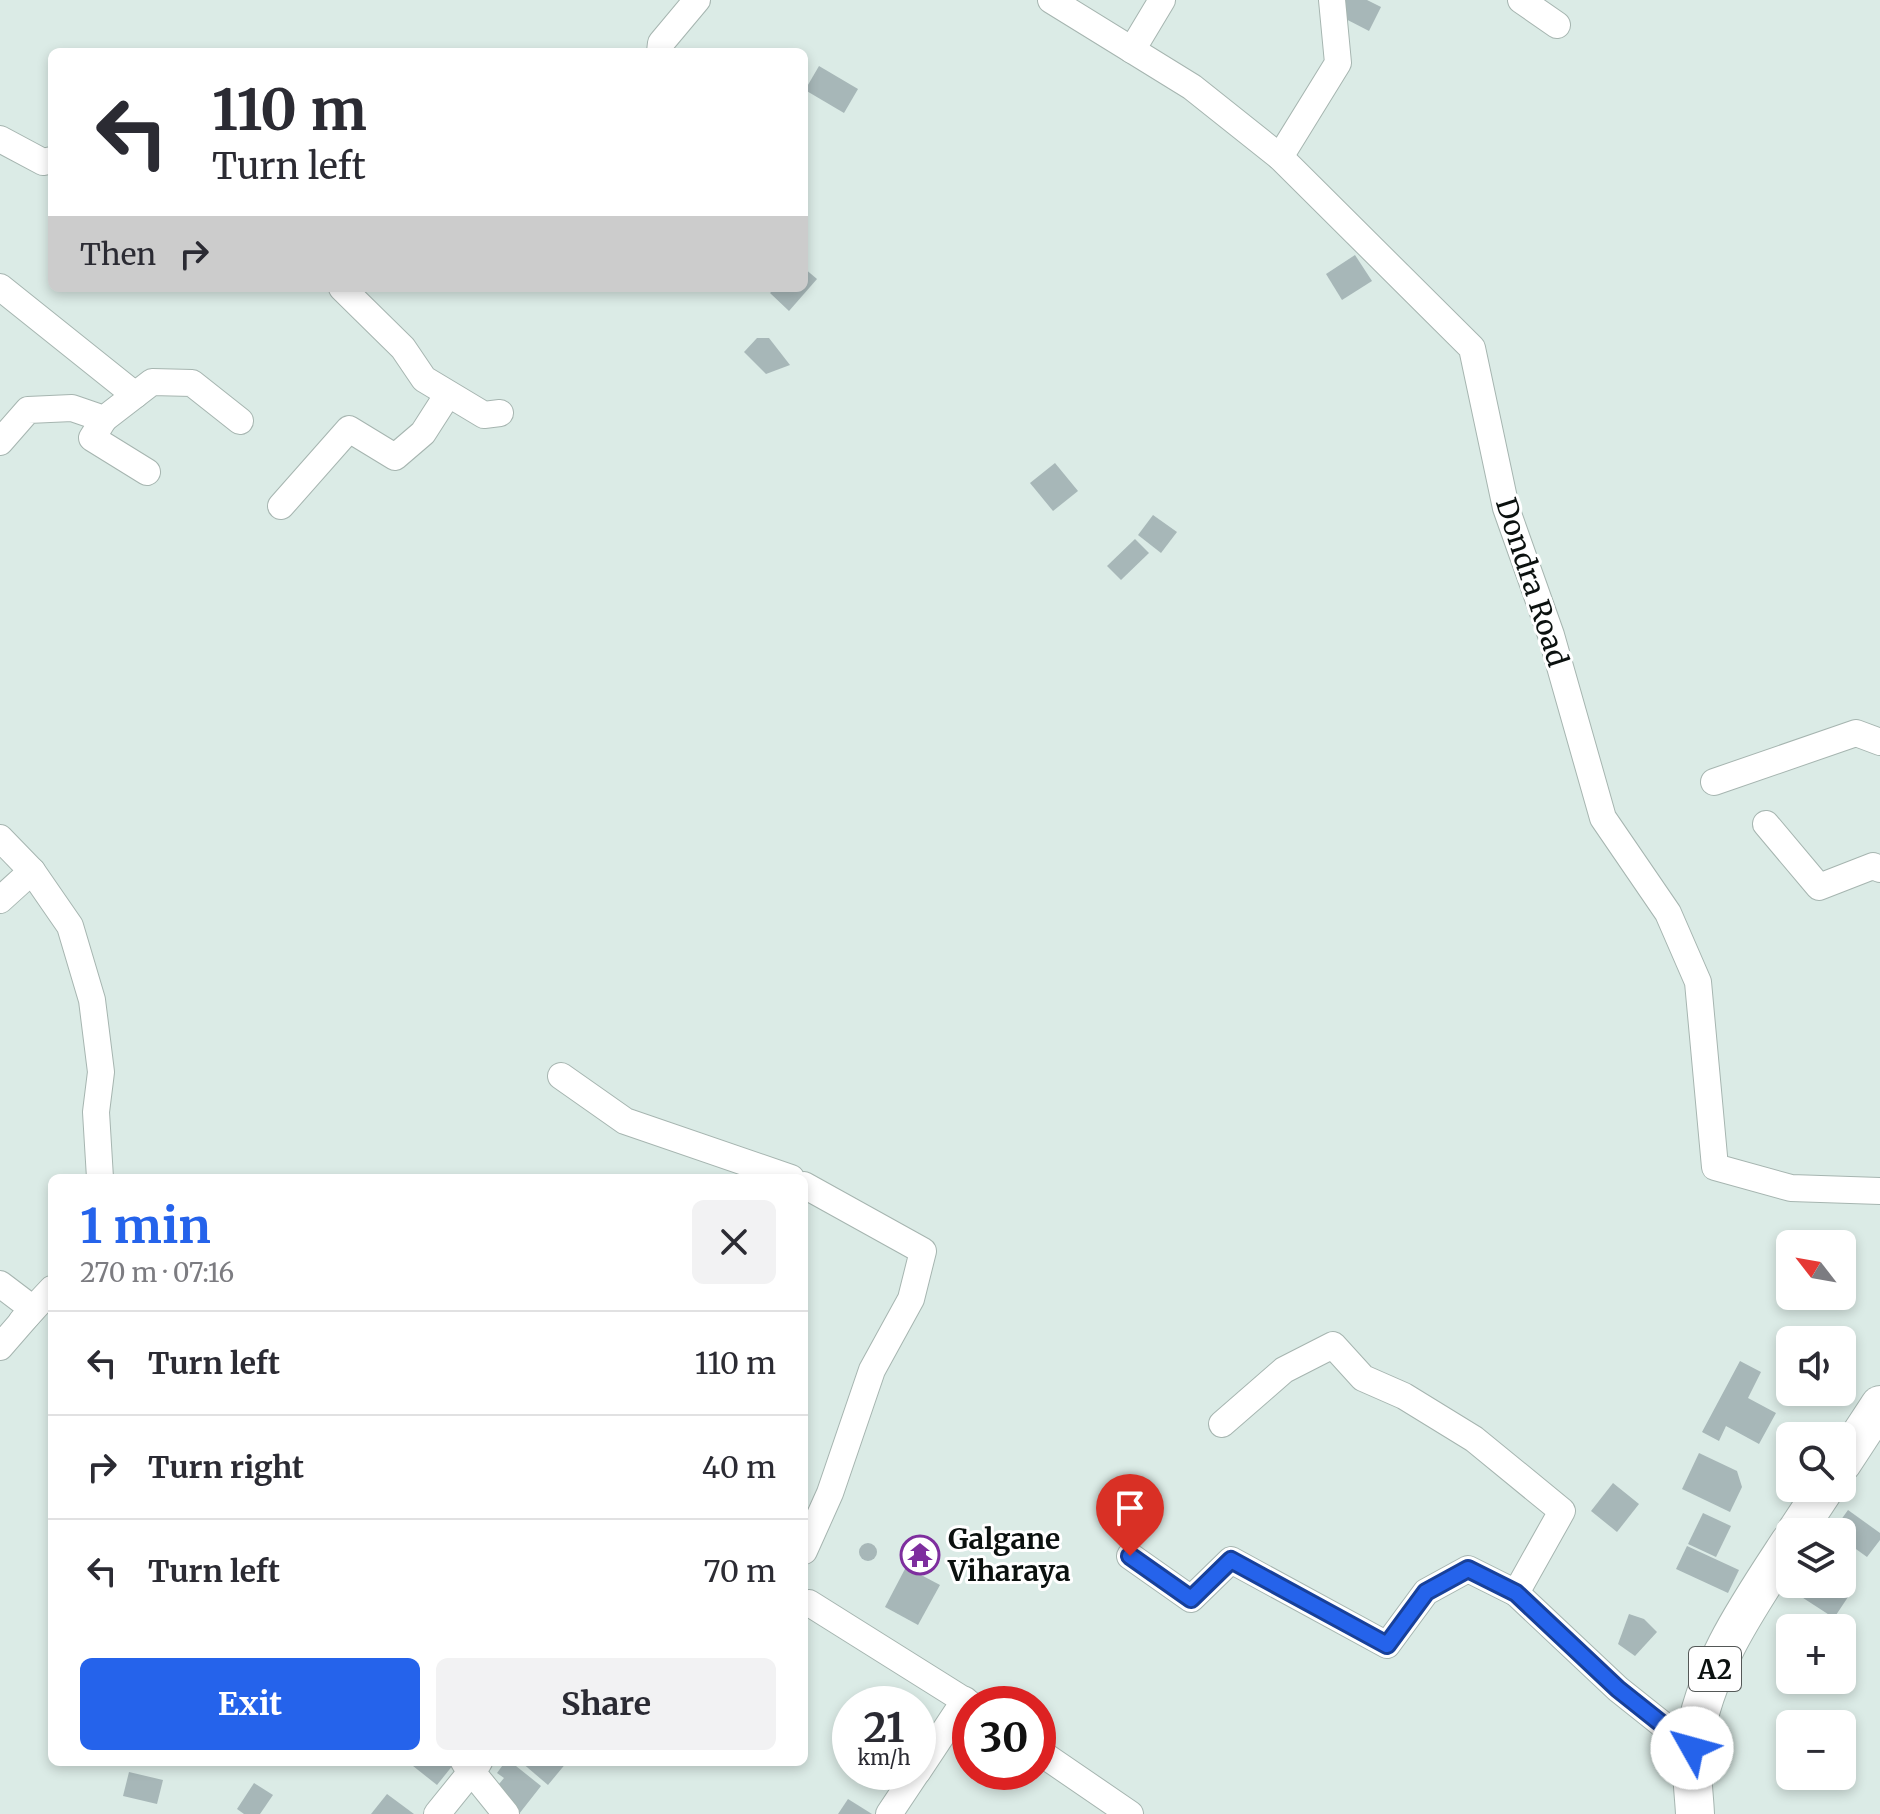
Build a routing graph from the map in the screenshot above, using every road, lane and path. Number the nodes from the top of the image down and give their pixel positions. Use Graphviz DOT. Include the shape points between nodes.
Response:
graph roads {
  1 [pos="697,0"];
  2 [pos="1051,0"];
  3 [pos="1162,0"];
  4 [pos="1332,0"];
  5 [pos="1521,0"];
  6 [pos="1557,25"];
  7 [pos="660,48"];
  8 [pos="1132,50"];
  9 [pos="0,139"];
  10 [pos="1280,157"];
  11 [pos="48,161"];
  12 [pos="0,287"];
  13 [pos="346,292"];
  14 [pos="448,394"];
  15 [pos="135,395"];
  16 [pos="500,413"];
  17 [pos="104,419"];
  18 [pos="240,421"];
  19 [pos="0,442"];
  20 [pos="147,472"];
  21 [pos="281,506"];
  22 [pos="1880,742"];
  23 [pos="1714,782"];
  24 [pos="1766,824"];
  25 [pos="0,838"];
  26 [pos="1880,869"];
  27 [pos="32,871"];
  28 [pos="0,900"];
  29 [pos="561,1076"];
  30 [pos="100,1174"];
  31 [pos="779,1174"];
  32 [pos="808,1187"];
  33 [pos="1880,1191"];
  34 [pos="0,1284"];
  35 [pos="48,1293"];
  36 [pos="33,1309"];
  37 [pos="0,1345"];
  38 [pos="1880,1405"];
  39 [pos="1222,1424"];
  40 [pos="1856,1442"];
  41 [pos="808,1542"];
  42 [pos="1130,1556"];
  43 [pos="1776,1563"];
  44 [pos="1516,1593"];
  45 [pos="808,1603"];
  46 [pos="952,1692"];
  47 [pos="952,1724"];
  48 [pos="936,1746"];
  49 [pos="1692,1748"];
  50 [pos="1056,1763"];
  51 [pos="471,1766"];
  52 [pos="905,1790"];
  53 [pos="437,1814"];
  54 [pos="506,1814"];
  55 [pos="889,1814"];
  56 [pos="1130,1814"];
  57 [pos="1695,1814"];
  1 -- 7 [label="street"];
  2 -- 8 [label="street, Dondra Road"];
  3 -- 8 [label="street"];
  4 -- 10 [label="street" via="1338,63"];
  5 -- 6 [label="street"];
  8 -- 10 [label="street, Dondra Road" via="1192,87"];
  9 -- 11 [label="street"];
  10 -- 33 [label="street, Dondra Road" via="1472,348 1506,508 1551,635 1603,818 1668,913 1698,982 1715,1167 1791,1188"];
  12 -- 15 [label="street"];
  13 -- 14 [label="street" via="403,348 424,379"];
  14 -- 16 [label="street" via="484,415"];
  14 -- 21 [label="street" via="423,433 395,457 349,429"];
  15 -- 17 [label="street"];
  15 -- 18 [label="street" via="152,382 192,383"];
  17 -- 19 [label="street" via="72,408 28,410"];
  17 -- 20 [label="street" via="92,438"];
  22 -- 23 [label="street" via="1856,733"];
  24 -- 26 [label="street" via="1819,887 1873,866"];
  25 -- 27 [label="street"];
  27 -- 28 [label="street"];
  27 -- 30 [label="street" via="70,926 92,1000 101,1072 96,1112"];
  29 -- 31 [label="street" via="625,1121"];
  32 -- 41 [label="street" via="923,1251 911,1299 872,1370"];
  34 -- 36 [label="street"];
  35 -- 36 [label="street"];
  36 -- 37 [label="street"];
  38 -- 40 [label="highway"];
  39 -- 44 [label="street" via="1284,1370 1333,1345 1363,1378 1474,1439 1562,1511"];
  42 -- 44 [label="street" via="1191,1599 1231,1560 1387,1645 1426,1592 1468,1569"];
  43 -- 49 [label="highway, A2" via="1733,1629 1708,1686"];
  44 -- 49 [label="street" via="1618,1689"];
  45 -- 46 [label="street"];
  47 -- 48 [label="street"];
  49 -- 57 [label="highway, A2"];
  50 -- 56 [label="street"];
  51 -- 53 [label="street"];
  51 -- 54 [label="street"];
  52 -- 55 [label="street"];
}
